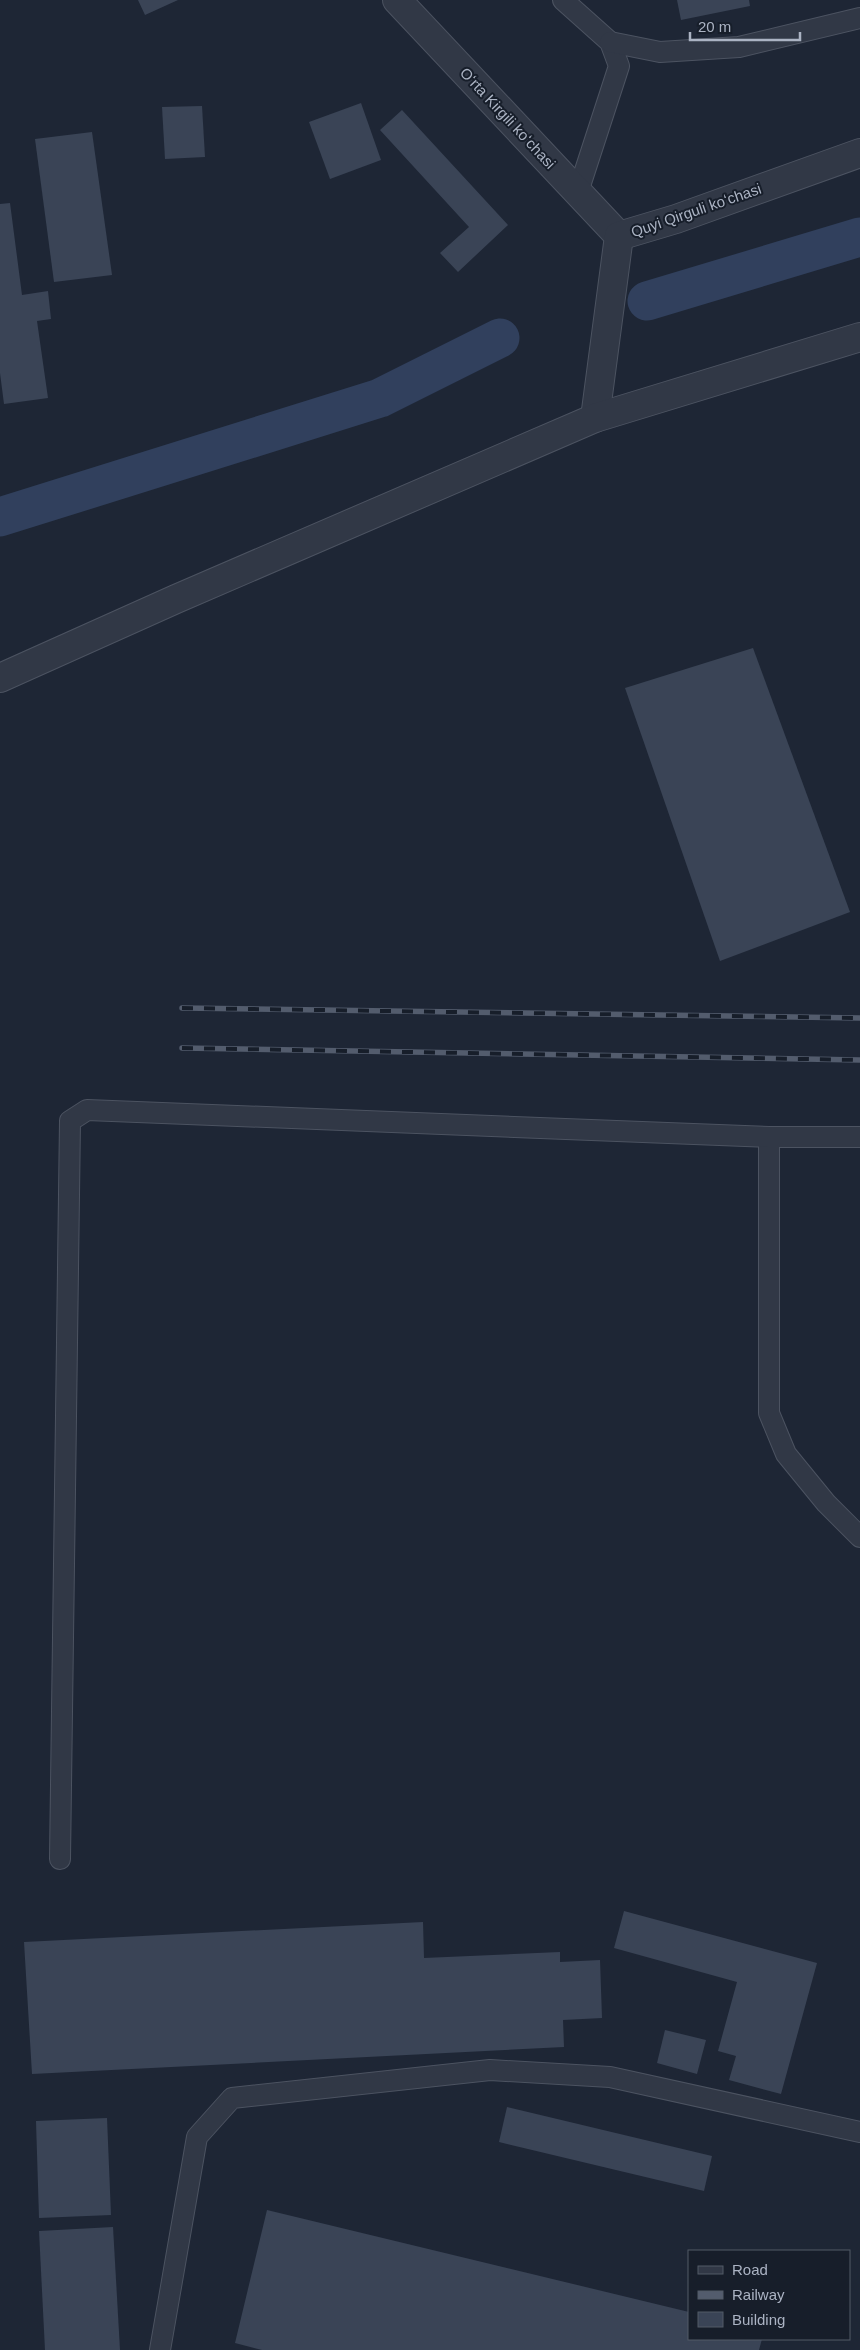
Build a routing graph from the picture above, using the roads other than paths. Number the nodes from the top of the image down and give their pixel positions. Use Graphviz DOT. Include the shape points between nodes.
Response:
graph roads {
  1 [pos="397,0"];
  2 [pos="563,0"];
  3 [pos="860,18"];
  4 [pos="610,42"];
  5 [pos="860,152"];
  6 [pos="578,192"];
  7 [pos="619,236"];
  8 [pos="860,337"];
  9 [pos="595,418"];
  10 [pos="0,678"];
  11 [pos="769,1137"];
  12 [pos="860,1137"];
  13 [pos="860,1537"];
  14 [pos="60,1859"];
  15 [pos="860,2132"];
  16 [pos="160,2350"];
  1 -- 6 [label="street, Oʻrta Kirgili koʻchasi"];
  2 -- 4 [label="lane"];
  3 -- 4 [label="lane" via="739,47 660,52"];
  4 -- 6 [label="lane" via="619,66"];
  5 -- 7 [label="street, Quyi Qirguli koʻchasi" via="676,219"];
  6 -- 7 [label="street, Oʻrta Kirgili koʻchasi"];
  7 -- 9 [label="street, Quyi Qirguli koʻchasi"];
  8 -- 9 [label="street"];
  9 -- 10 [label="street"];
  11 -- 12 [label="lane"];
  11 -- 13 [label="lane" via="769,1413 786,1454 826,1503"];
  11 -- 14 [label="lane" via="87,1110 70,1121"];
  15 -- 16 [label="lane" via="610,2077 490,2070 232,2098 196,2137"];
}
